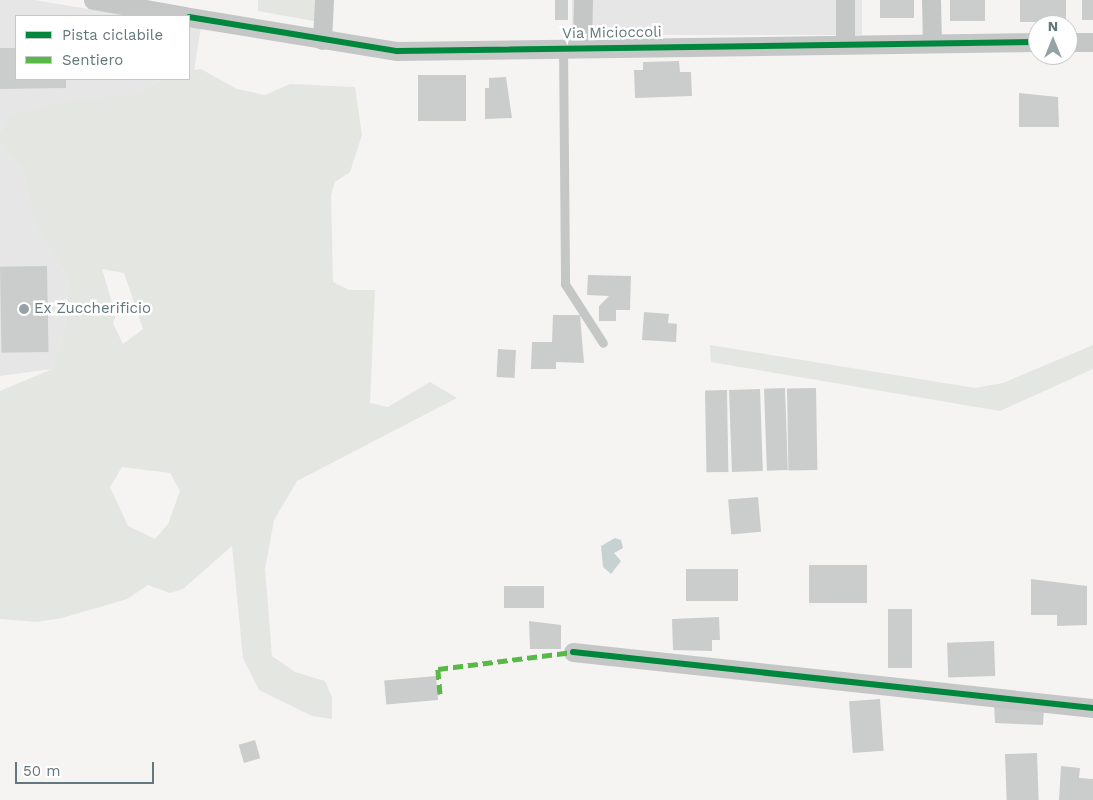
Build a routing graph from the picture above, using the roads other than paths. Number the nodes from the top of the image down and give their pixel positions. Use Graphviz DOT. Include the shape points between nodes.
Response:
graph roads {
  1 [pos="93,0"];
  2 [pos="324,0"];
  3 [pos="583,0"];
  4 [pos="845,0"];
  5 [pos="931,0"];
  6 [pos="181,15"];
  7 [pos="190,17"];
  8 [pos="322,40"];
  9 [pos="1028,42"];
  10 [pos="1078,42"];
  11 [pos="1093,42"];
  12 [pos="932,43"];
  13 [pos="845,44"];
  14 [pos="563,46"];
  15 [pos="582,46"];
  16 [pos="603,343"];
  17 [pos="573,652"];
  18 [pos="1093,708"];
  1 -- 6 [label="street, Via Micioccoli"];
  2 -- 8 [label="street"];
  3 -- 15 [label="street"];
  4 -- 13 [label="street"];
  5 -- 12 [label="street"];
  7 -- 8 [label="street, Via Micioccoli"];
  8 -- 14 [label="street, Via Micioccoli" via="397,51"];
  9 -- 12 [label="street, Via Micioccoli"];
  10 -- 11 [label="street"];
  12 -- 13 [label="street, Via Micioccoli"];
  13 -- 15 [label="street, Via Micioccoli"];
  14 -- 15 [label="street, Via Micioccoli"];
  14 -- 16 [label="lane" via="565,284"];
  17 -- 18 [label="street"];
}
